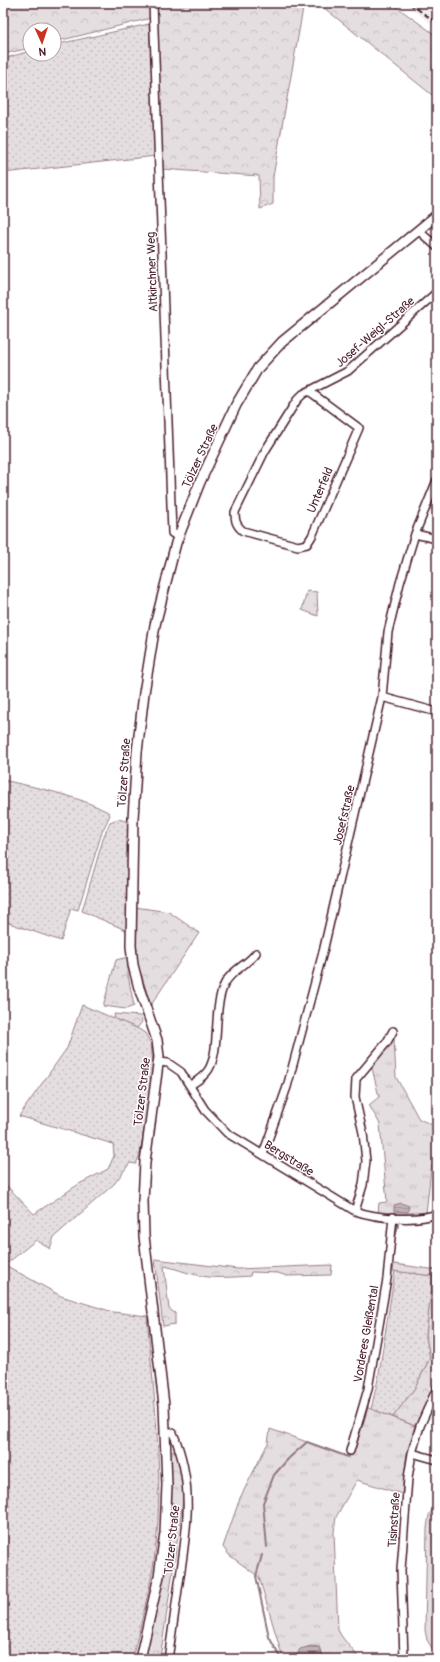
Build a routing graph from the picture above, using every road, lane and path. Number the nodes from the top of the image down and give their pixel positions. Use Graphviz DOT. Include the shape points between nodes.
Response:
graph roads {
  1 [pos="153,3"];
  2 [pos="437,216"];
  3 [pos="419,231"];
  4 [pos="437,247"];
  5 [pos="437,292"];
  6 [pos="309,391"];
  7 [pos="437,480"];
  8 [pos="235,520"];
  9 [pos="415,534"];
  10 [pos="178,537"];
  11 [pos="437,539"];
  12 [pos="382,697"];
  13 [pos="437,712"];
  14 [pos="256,953"];
  15 [pos="393,1030"];
  16 [pos="159,1062"];
  17 [pos="191,1085"];
  18 [pos="263,1154"];
  19 [pos="355,1210"];
  20 [pos="437,1214"];
  21 [pos="393,1217"];
  22 [pos="437,1388"];
  23 [pos="165,1431"];
  24 [pos="350,1451"];
  25 [pos="412,1453"];
  26 [pos="437,1460"];
  27 [pos="140,1659"];
  28 [pos="168,1659"];
  29 [pos="404,1659"];
  1 -- 10 [label="street, Altkirchner Weg" via="172,533"];
  2 -- 3 [label="main road, Tölzer Straße"];
  3 -- 4 [label="street"];
  3 -- 10 [label="main road, Tölzer Straße" via="282,342 258,368 236,405"];
  5 -- 6 [label="street, Josef-Weigl-Straße" via="348,371"];
  6 -- 8 [label="street, Josef-Weigl-Straße" via="297,400 265,451 235,512"];
  6 -- 8 [label="street, Unterfeld" via="360,428 312,536 303,546 286,544 243,531"];
  7 -- 9 [label="street, Josefstraße"];
  9 -- 11 [label="street"];
  9 -- 12 [label="street, Josefstraße" via="388,632"];
  10 -- 16 [label="main road, Tölzer Straße" via="164,583 148,667 137,752 133,819 133,965 157,1040"];
  12 -- 13 [label="street"];
  12 -- 18 [label="street, Josefstraße" via="309,1008 287,1087"];
  14 -- 17 [label="street" via="251,960 231,974 225,983 219,999 213,1057 209,1068"];
  15 -- 19 [label="street" via="387,1042 356,1079 355,1097 366,1162 363,1185"];
  16 -- 17 [label="street, Bergstraße" via="175,1067"];
  16 -- 23 [label="main road, Tölzer Straße" via="142,1201"];
  17 -- 18 [label="street, Bergstraße" via="205,1110 227,1133"];
  18 -- 19 [label="street, Bergstraße"];
  19 -- 21 [label="street, Bergstraße" via="374,1216"];
  20 -- 21 [label="street, Bergstraße" via="424,1217"];
  21 -- 24 [label="street, Vorderes Gleißental" via="387,1279 368,1389"];
  22 -- 25 [label="street, Tisinstraße" via="420,1426"];
  23 -- 27 [label="main road, Tölzer Straße" via="167,1485 164,1533 155,1598"];
  23 -- 28 [label="street, Tölzer Straße" via="173,1433 178,1444 189,1510"];
  25 -- 26 [label="street"];
  25 -- 29 [label="street, Tisinstraße" via="401,1570"];
}
